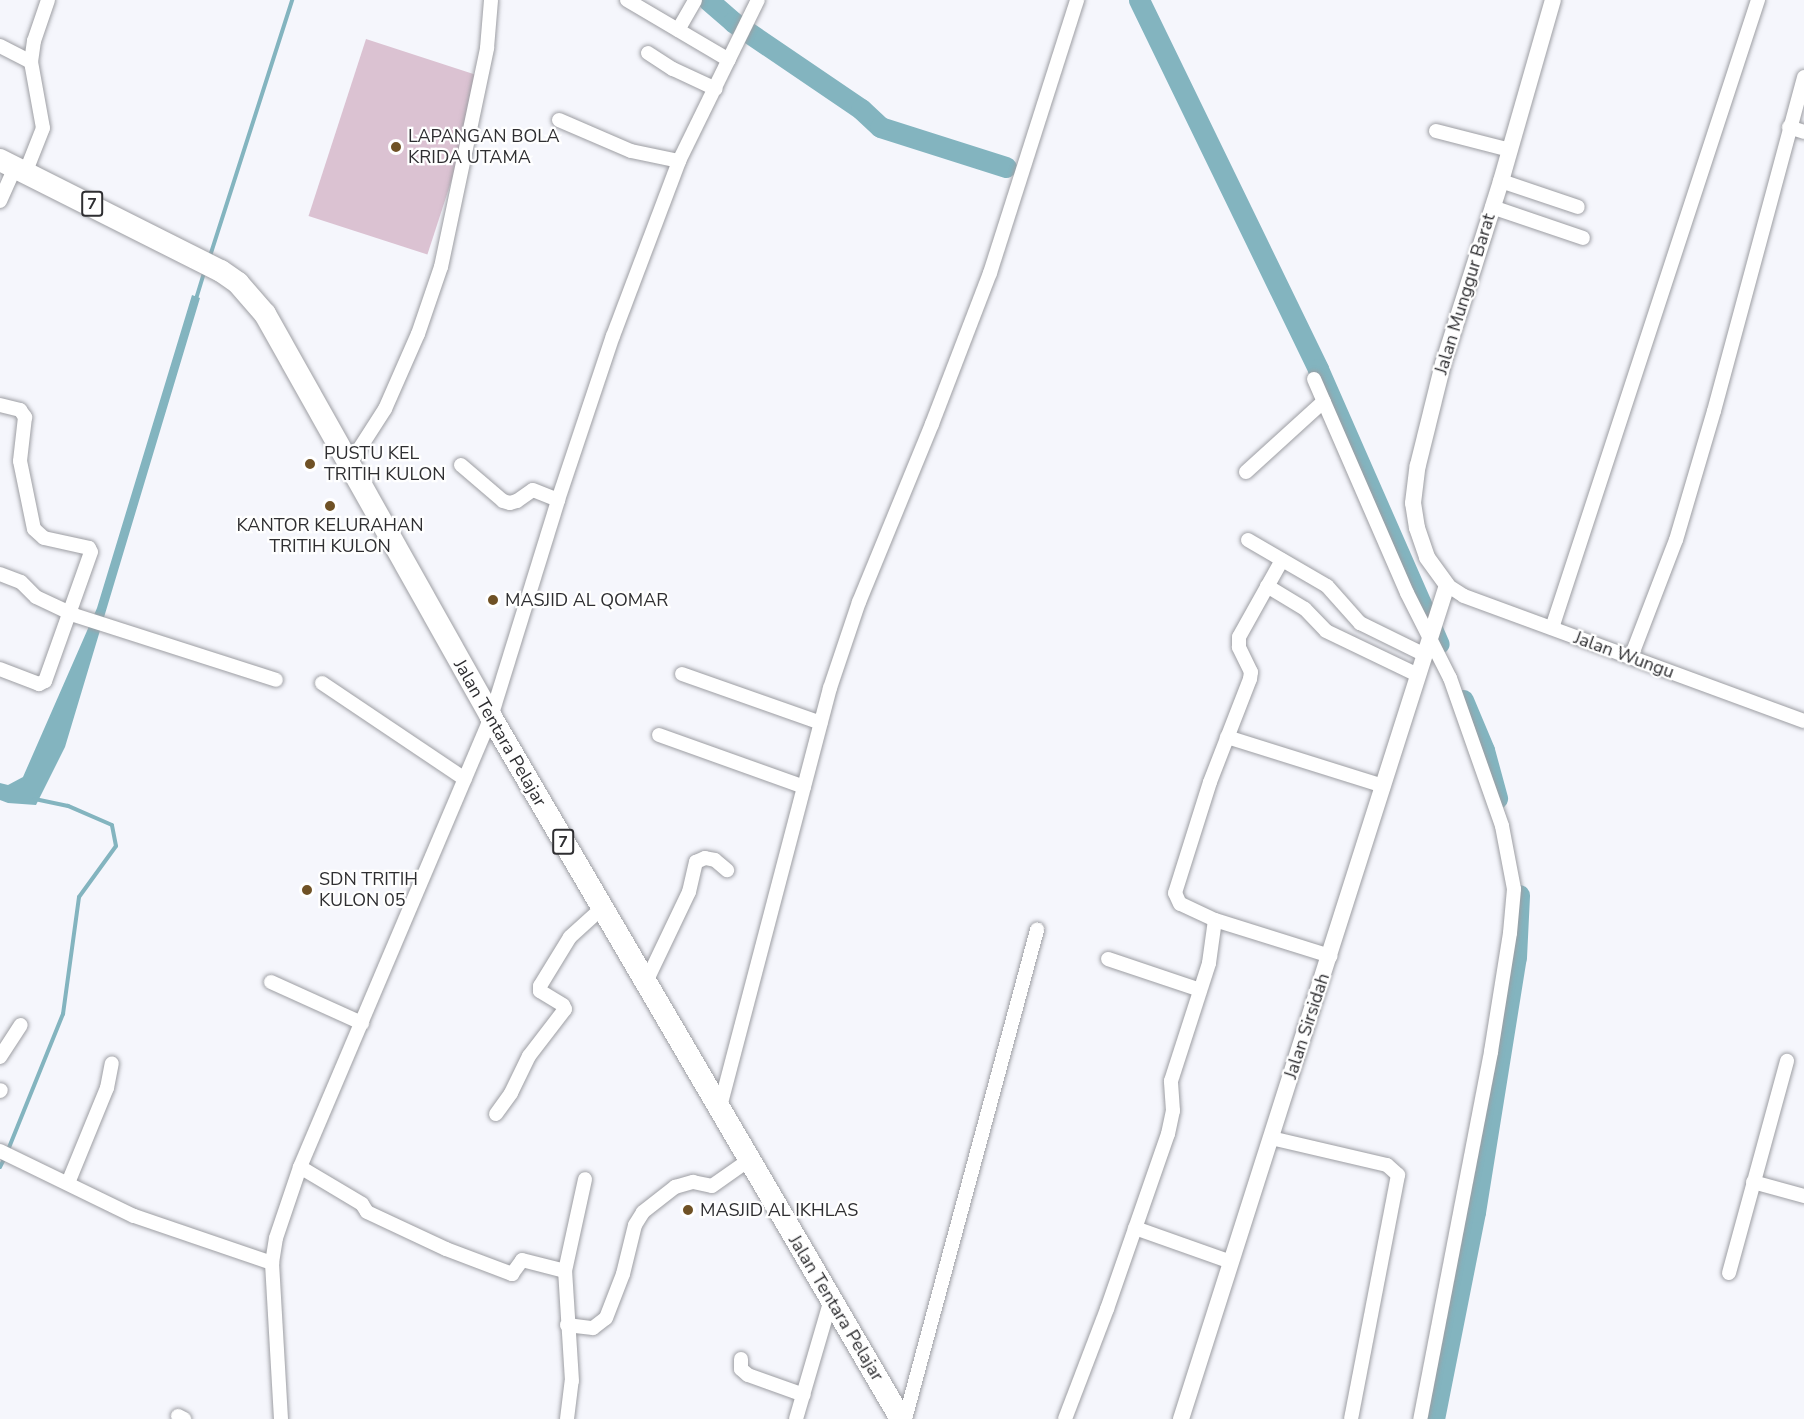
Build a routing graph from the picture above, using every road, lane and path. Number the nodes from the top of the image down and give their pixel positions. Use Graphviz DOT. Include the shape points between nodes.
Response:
graph roads {
  1 [pos="48,0"];
  2 [pos="491,0"];
  3 [pos="696,0"];
  4 [pos="758,0"];
  5 [pos="1077,0"];
  6 [pos="1554,0"];
  7 [pos="1758,0"];
  8 [pos="630,1"];
  9 [pos="678,30"];
  10 [pos="0,46"];
  11 [pos="648,53"];
  12 [pos="729,60"];
  13 [pos="31,62"];
  14 [pos="1804,77"];
  15 [pos="716,89"];
  16 [pos="559,120"];
  17 [pos="1789,127"];
  18 [pos="1436,131"];
  19 [pos="1804,132"];
  20 [pos="1510,150"];
  21 [pos="679,161"];
  22 [pos="13,166"];
  23 [pos="1502,181"];
  24 [pos="0,201"];
  25 [pos="1492,207"];
  26 [pos="1578,207"];
  27 [pos="1583,238"];
  28 [pos="1314,379"];
  29 [pos="1324,401"];
  30 [pos="0,405"];
  31 [pos="349,465"];
  32 [pos="461,465"];
  33 [pos="1246,472"];
  34 [pos="558,500"];
  35 [pos="1248,540"];
  36 [pos="1282,560"];
  37 [pos="0,574"];
  38 [pos="1447,585"];
  39 [pos="1267,586"];
  40 [pos="72,614"];
  41 [pos="1552,628"];
  42 [pos="1431,636"];
  43 [pos="1425,655"];
  44 [pos="1631,657"];
  45 [pos="0,669"];
  46 [pos="682,674"];
  47 [pos="1418,675"];
  48 [pos="276,680"];
  49 [pos="322,683"];
  50 [pos="491,717"];
  51 [pos="1804,721"];
  52 [pos="821,723"];
  53 [pos="659,735"];
  54 [pos="1227,737"];
  55 [pos="465,778"];
  56 [pos="1383,786"];
  57 [pos="804,787"];
  58 [pos="727,870"];
  59 [pos="602,908"];
  60 [pos="1215,920"];
  61 [pos="1037,930"];
  62 [pos="1330,956"];
  63 [pos="1108,960"];
  64 [pos="270,982"];
  65 [pos="646,982"];
  66 [pos="1200,990"];
  67 [pos="362,1023"];
  68 [pos="21,1025"];
  69 [pos="0,1057"];
  70 [pos="1786,1060"];
  71 [pos="112,1063"];
  72 [pos="720,1107"];
  73 [pos="496,1114"];
  74 [pos="1271,1138"];
  75 [pos="5,1153"];
  76 [pos="749,1160"];
  77 [pos="300,1167"];
  78 [pos="585,1179"];
  79 [pos="1753,1182"];
  80 [pos="68,1183"];
  81 [pos="1804,1196"];
  82 [pos="1136,1228"];
  83 [pos="1231,1262"];
  84 [pos="272,1263"];
  85 [pos="565,1271"];
  86 [pos="1729,1273"];
  87 [pos="831,1299"];
  88 [pos="567,1325"];
  89 [pos="741,1359"];
  90 [pos="804,1395"];
  91 [pos="280,1419"];
  92 [pos="567,1419"];
  93 [pos="796,1419"];
  94 [pos="903,1419"];
  95 [pos="1065,1419"];
  96 [pos="1181,1419"];
  97 [pos="1351,1419"];
  98 [pos="1420,1419"];
  1 -- 13 [label="street"];
  2 -- 31 [label="street" via="487,48 441,267 418,334 385,409"];
  3 -- 9 [label="street"];
  4 -- 12 [label="street"];
  5 -- 52 [label="street" via="990,273 859,602"];
  6 -- 20 [label="street, Jalan Munggur Barat"];
  7 -- 41 [label="street"];
  8 -- 9 [label="street"];
  9 -- 12 [label="street"];
  10 -- 13 [label="street"];
  11 -- 15 [label="street"];
  12 -- 15 [label="street"];
  13 -- 22 [label="street" via="43,128"];
  14 -- 17 [label="street"];
  15 -- 21 [label="street"];
  16 -- 21 [label="street" via="631,150"];
  17 -- 19 [label="street"];
  17 -- 44 [label="street" via="1676,540"];
  18 -- 20 [label="street"];
  20 -- 23 [label="street, Jalan Munggur Barat"];
  21 -- 34 [label="street" via="613,336"];
  22 -- 24 [label="street"];
  22 -- 31 [label="highway, Jalan Tentara Pelajar / 7" via="182,250 238,283 265,314"];
  23 -- 25 [label="street, Jalan Munggur Barat"];
  23 -- 26 [label="street"];
  25 -- 27 [label="street"];
  25 -- 38 [label="street, Jalan Munggur Barat" via="1443,364 1414,486 1417,528 1427,557"];
  28 -- 29 [label="street"];
  29 -- 33 [label="street"];
  29 -- 42 [label="street" via="1407,593"];
  30 -- 40 [label="street" via="20,410 25,417 20,461 34,529 44,538 89,548 91,552"];
  31 -- 50 [label="highway, Jalan Tentara Pelajar / 7"];
  32 -- 34 [label="street" via="503,501 517,501 533,490"];
  34 -- 50 [label="street"];
  35 -- 36 [label="street"];
  36 -- 39 [label="street"];
  36 -- 43 [label="street" via="1332,590 1354,620"];
  37 -- 40 [label="street" via="21,582 36,597"];
  38 -- 41 [label="street, Jalan Wungu" via="1464,596"];
  38 -- 42 [label="street, Jalan Sirsidah"];
  39 -- 47 [label="street" via="1305,609 1322,629"];
  39 -- 54 [label="street" via="1239,637 1239,647 1251,675"];
  40 -- 45 [label="street" via="45,681 39,684"];
  40 -- 48 [label="street"];
  41 -- 44 [label="street, Jalan Wungu"];
  42 -- 43 [label="street, Jalan Sirsidah"];
  42 -- 98 [label="street" via="1450,678 1498,816 1514,889 1491,1052"];
  43 -- 47 [label="street, Jalan Sirsidah"];
  44 -- 51 [label="street, Jalan Wungu"];
  46 -- 52 [label="street"];
  47 -- 56 [label="street, Jalan Sirsidah"];
  49 -- 55 [label="street"];
  50 -- 55 [label="street"];
  50 -- 59 [label="highway, Jalan Tentara Pelajar / 7"];
  52 -- 57 [label="street"];
  53 -- 57 [label="street"];
  54 -- 56 [label="street"];
  54 -- 60 [label="street" via="1175,893 1180,904"];
  55 -- 67 [label="street"];
  56 -- 62 [label="street, Jalan Sirsidah"];
  57 -- 72 [label="street"];
  58 -- 65 [label="street" via="705,858 696,862 688,892"];
  59 -- 65 [label="highway, Jalan Tentara Pelajar / 7"];
  59 -- 73 [label="street" via="570,937 540,986 540,991 565,1009 529,1056"];
  60 -- 62 [label="street"];
  60 -- 66 [label="street" via="1209,963"];
  61 -- 94 [label="street"];
  62 -- 74 [label="street, Jalan Sirsidah"];
  63 -- 66 [label="street"];
  64 -- 67 [label="street"];
  65 -- 72 [label="highway, Jalan Tentara Pelajar / 7"];
  66 -- 82 [label="street" via="1171,1081 1173,1111 1168,1134"];
  67 -- 77 [label="street"];
  68 -- 69 [label="street"];
  70 -- 79 [label="street"];
  71 -- 80 [label="street" via="107,1088"];
  72 -- 76 [label="highway, Jalan Tentara Pelajar / 7"];
  74 -- 83 [label="street, Jalan Sirsidah"];
  74 -- 97 [label="street" via="1387,1165 1398,1175"];
  75 -- 80 [label="street"];
  76 -- 87 [label="highway, Jalan Tentara Pelajar / 7"];
  76 -- 88 [label="street" via="712,1186 693,1182 675,1186 643,1212 606,1318 593,1328"];
  77 -- 84 [label="street" via="276,1238"];
  77 -- 85 [label="street" via="362,1204 367,1212 446,1249 512,1274 524,1260"];
  78 -- 85 [label="street"];
  79 -- 81 [label="street"];
  79 -- 86 [label="street"];
  80 -- 84 [label="street" via="134,1216"];
  82 -- 83 [label="street"];
  82 -- 95 [label="street"];
  83 -- 96 [label="street, Jalan Sirsidah"];
  84 -- 91 [label="street"];
  85 -- 88 [label="street"];
  87 -- 90 [label="street"];
  87 -- 94 [label="highway, Jalan Tentara Pelajar / 7"];
  88 -- 92 [label="street" via="572,1381"];
  89 -- 90 [label="street" via="741,1369 748,1375"];
  90 -- 93 [label="street"];
}
